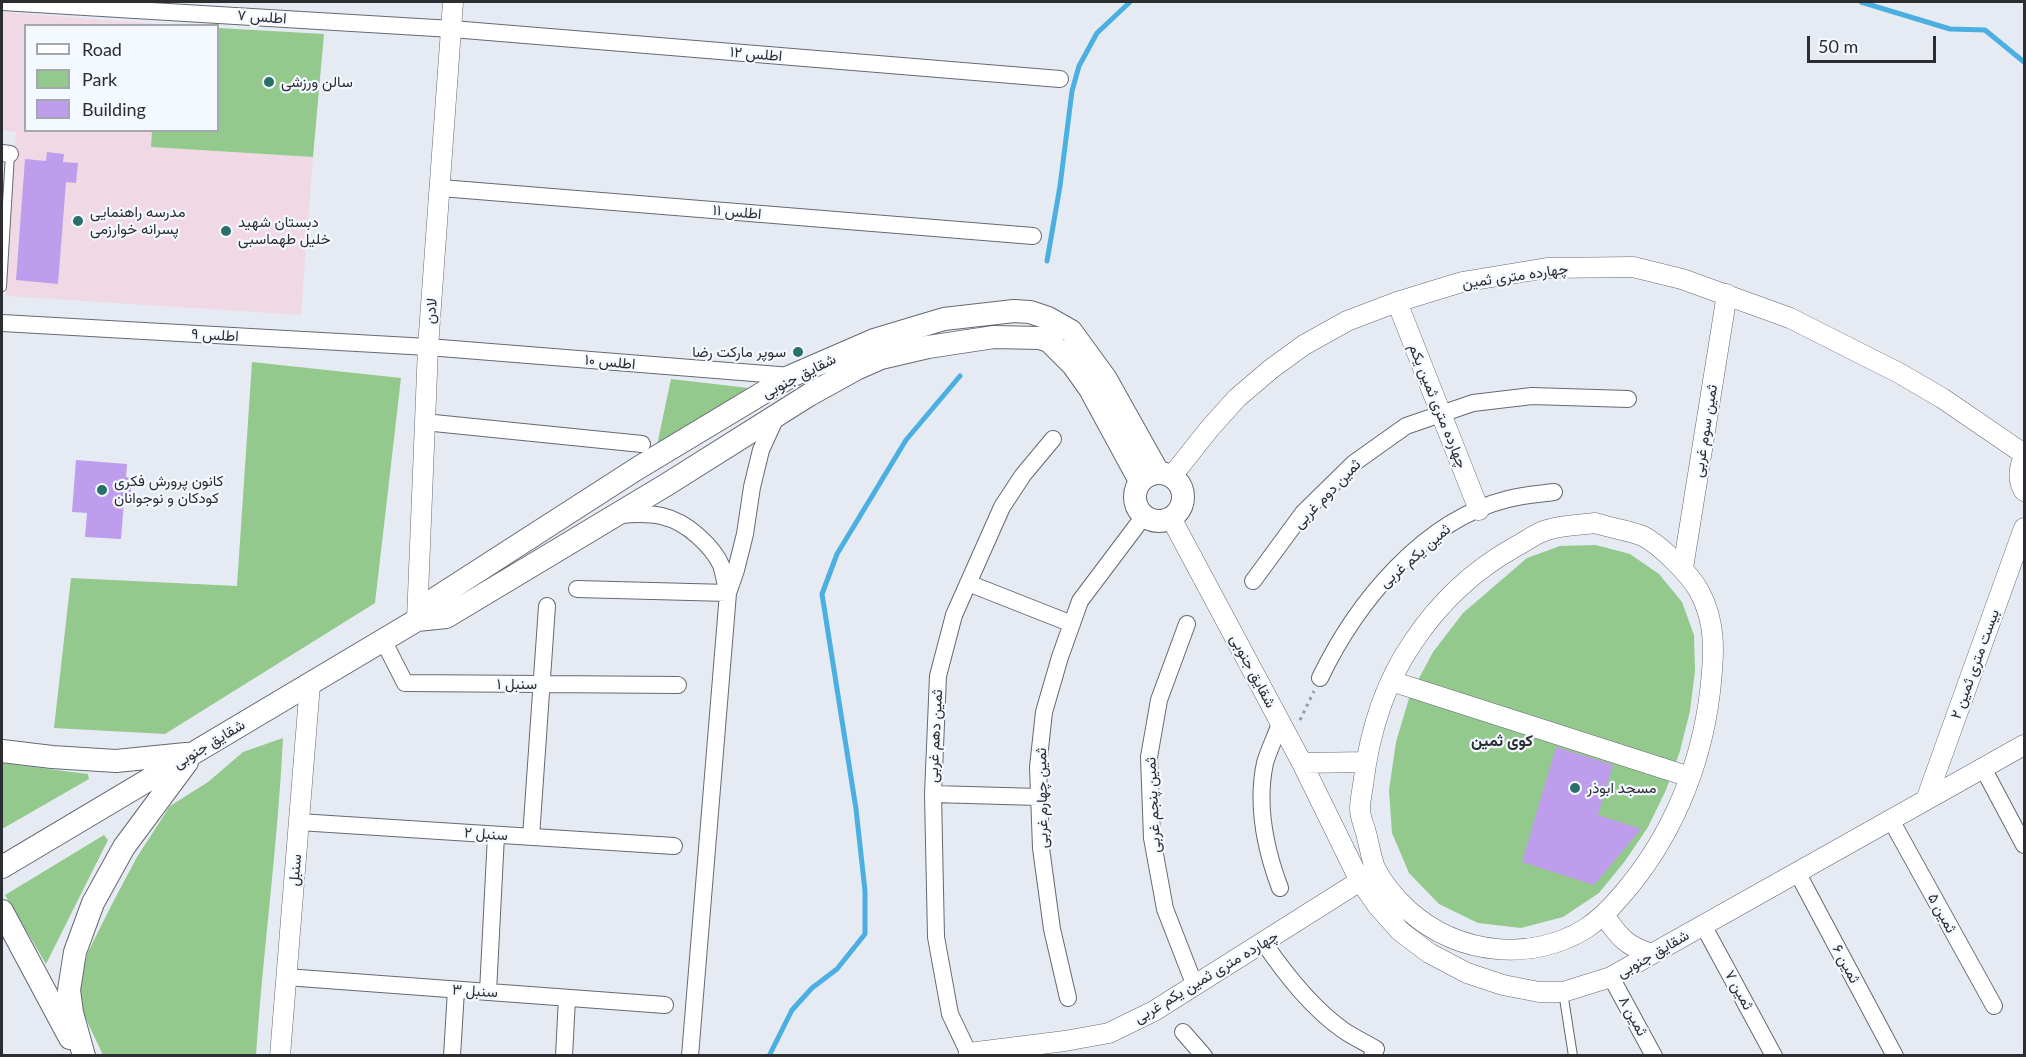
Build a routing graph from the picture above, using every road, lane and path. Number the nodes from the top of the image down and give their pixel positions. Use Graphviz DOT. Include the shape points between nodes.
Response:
graph roads {
  1 [pos="2,2"];
  2 [pos="453,2"];
  3 [pos="452,29"];
  4 [pos="1060,79"];
  5 [pos="6,154"];
  6 [pos="441,188"];
  7 [pos="1033,236"];
  8 [pos="2,286"];
  9 [pos="1727,294"];
  10 [pos="1397,302"];
  11 [pos="2,323"];
  12 [pos="428,347"];
  13 [pos="791,376"];
  14 [pos="1628,399"];
  15 [pos="1442,414"];
  16 [pos="777,415"];
  17 [pos="424,422"];
  18 [pos="1053,439"];
  19 [pos="642,444"];
  20 [pos="2025,455"];
  21 [pos="1156,476"];
  22 [pos="2025,491"];
  23 [pos="1554,492"];
  24 [pos="1479,510"];
  25 [pos="615,515"];
  26 [pos="1144,516"];
  27 [pos="1171,518"];
  28 [pos="2025,528"];
  29 [pos="1683,568"];
  30 [pos="1253,581"];
  31 [pos="968,583"];
  32 [pos="577,589"];
  33 [pos="728,592"];
  34 [pos="547,606"];
  35 [pos="417,620"];
  36 [pos="1072,624"];
  37 [pos="1187,624"];
  38 [pos="383,640"];
  39 [pos="1320,678"];
  40 [pos="1391,681"];
  41 [pos="310,684"];
  42 [pos="542,684"];
  43 [pos="678,685"];
  44 [pos="1280,723"];
  45 [pos="1291,742"];
  46 [pos="2025,745"];
  47 [pos="2,751"];
  48 [pos="193,753"];
  49 [pos="1366,762"];
  50 [pos="1302,763"];
  51 [pos="1983,768"];
  52 [pos="1690,777"];
  53 [pos="933,794"];
  54 [pos="1040,797"];
  55 [pos="1926,800"];
  56 [pos="1891,819"];
  57 [pos="299,822"];
  58 [pos="496,835"];
  59 [pos="531,837"];
  60 [pos="2025,845"];
  61 [pos="674,846"];
  62 [pos="2,867"];
  63 [pos="1797,872"];
  64 [pos="1360,881"];
  65 [pos="1280,888"];
  66 [pos="2,911"];
  67 [pos="1604,915"];
  68 [pos="1703,925"];
  69 [pos="1264,943"];
  70 [pos="1652,954"];
  71 [pos="286,977"];
  72 [pos="1611,977"];
  73 [pos="1195,986"];
  74 [pos="456,990"];
  75 [pos="488,992"];
  76 [pos="1563,992"];
  77 [pos="567,998"];
  78 [pos="1068,998"];
  79 [pos="665,1005"];
  80 [pos="1994,1006"];
  81 [pos="1183,1032"];
  82 [pos="1374,1052"];
  83 [pos="969,1054"];
  84 [pos="79,1056"];
  85 [pos="84,1056"];
  86 [pos="280,1056"];
  87 [pos="452,1056"];
  88 [pos="564,1056"];
  89 [pos="690,1056"];
  90 [pos="1204,1056"];
  91 [pos="1574,1056"];
  92 [pos="1654,1056"];
  93 [pos="1774,1056"];
  94 [pos="1895,1056"];
  1 -- 3 [label="street, اطلس ۷"];
  2 -- 3 [label="street, لادن"];
  3 -- 4 [label="street, اطلس ۱۲"];
  3 -- 6 [label="street, لادن"];
  5 -- 8 [label="lane"];
  6 -- 7 [label="street, اطلس ۱۱"];
  6 -- 12 [label="street, لادن"];
  9 -- 10 [label="street, چهارده متری ثمین" via="1633,267 1547,268 1462,282"];
  9 -- 20 [label="street, چهارده متری ثمین" via="1790,318 1899,373"];
  9 -- 29 [label="street, ثمین سوم غربی"];
  10 -- 15 [label="street, چهارده متری ثمین یکم"];
  10 -- 21 [label="street, چهارده متری ثمین" via="1347,321 1270,369"];
  11 -- 12 [label="street, اطلس ۹"];
  12 -- 13 [label="street, اطلس ۱۰"];
  12 -- 17 [label="street, لادن"];
  13 -- 21 [label="main road, شقایق جنوبی" via="874,340 944,319 1030,312 1071,331 1106,379"];
  13 -- 35 [label="main road, شقایق جنوبی" via="638,468 436,598"];
  14 -- 15 [label="street, ثمین دوم غربی" via="1532,396 1473,403"];
  15 -- 24 [label="street, چهارده متری ثمین یکم"];
  15 -- 30 [label="street, ثمین دوم غربی" via="1406,426 1354,463 1303,513"];
  16 -- 21 [label="main road, شقایق جنوبی" via="881,358 994,337 1040,338 1049,341 1073,365"];
  16 -- 25 [label="main road, شقایق جنوبی"];
  16 -- 33 [label="street" via="761,450 745,534"];
  17 -- 19 [label="street"];
  17 -- 35 [label="street, لادن"];
  18 -- 31 [label="street, ثمین دهم غربی" via="1002,507"];
  20 -- 22 [label="street" via="2019,476"];
  21 -- 26 [label="main road" via="1136,489 1134,499"];
  21 -- 27 [label="main road" via="1180,485 1181,507"];
  23 -- 24 [label="street, ثمین یکم غربی" via="1508,499"];
  24 -- 39 [label="street, ثمین یکم غربی" via="1446,526 1389,575 1335,647"];
  25 -- 33 [label="street" via="664,516 686,525 721,565"];
  25 -- 35 [label="main road, شقایق جنوبی" via="446,616"];
  26 -- 27 [label="main road" via="1157,521"];
  26 -- 36 [label="street, ثمین چهارم غربی" via="1080,601"];
  27 -- 44 [label="street, شقایق جنوبی"];
  28 -- 55 [label="street, بیست متری ثمین ۲"];
  29 -- 40 [label="street" via="1644,537 1605,526 1546,530 1502,554 1437,610"];
  29 -- 52 [label="street" via="1700,592 1710,619 1714,648 1707,715"];
  31 -- 36 [label="street"];
  31 -- 53 [label="street, ثمین دهم غربی" via="954,615 938,676"];
  32 -- 33 [label="street"];
  33 -- 89 [label="street"];
  34 -- 42 [label="street"];
  35 -- 38 [label="main road, شقایق جنوبی"];
  36 -- 54 [label="street, ثمین چهارم غربی" via="1044,712 1038,767"];
  37 -- 73 [label="street, ثمین پنجم غربی" via="1159,700 1149,757 1152,838 1165,909"];
  38 -- 41 [label="main road, شقایق جنوبی"];
  38 -- 42 [label="street, سنبل ۱" via="405,683"];
  39 -- 45 [label="path"];
  40 -- 49 [label="street" via="1375,721"];
  40 -- 52 [label="street"];
  41 -- 48 [label="main road, شقایق جنوبی"];
  41 -- 57 [label="street, سنبل"];
  42 -- 43 [label="street, سنبل ۱"];
  42 -- 59 [label="street"];
  44 -- 45 [label="street, شقایق جنوبی"];
  44 -- 65 [label="street" via="1266,762 1261,801 1265,836"];
  45 -- 50 [label="street, شقایق جنوبی"];
  46 -- 51 [label="street, شقایق جنوبی"];
  47 -- 48 [label="main road" via="116,761"];
  48 -- 62 [label="main road, شقایق جنوبی"];
  48 -- 85 [label="main road" via="124,847 89,913 75,952 69,990"];
  49 -- 50 [label="street"];
  49 -- 67 [label="street" via="1360,810 1375,868 1401,904 1427,925 1457,941 1515,951 1551,944 1584,930"];
  50 -- 64 [label="street, شقایق جنوبی"];
  51 -- 55 [label="street, شقایق جنوبی"];
  51 -- 60 [label="street"];
  52 -- 67 [label="street" via="1652,856"];
  53 -- 54 [label="street"];
  53 -- 83 [label="street, ثمین دهم غربی" via="936,937 950,1014"];
  54 -- 78 [label="street, ثمین چهارم غربی" via="1041,848 1052,929"];
  55 -- 56 [label="street, شقایق جنوبی"];
  56 -- 63 [label="street, شقایق جنوبی"];
  56 -- 80 [label="street, ثمین ۵"];
  57 -- 58 [label="street, سنبل ۲"];
  57 -- 71 [label="street, سنبل"];
  58 -- 59 [label="street, سنبل ۲"];
  58 -- 75 [label="street"];
  59 -- 61 [label="street, سنبل ۲"];
  63 -- 68 [label="street, شقایق جنوبی"];
  63 -- 94 [label="street, ثمین ۶"];
  64 -- 69 [label="street, چهارده متری ثمین یکم غربی"];
  64 -- 76 [label="street, شقایق جنوبی" via="1400,931 1429,953 1467,973 1503,985"];
  66 -- 84 [label="main road"];
  67 -- 70 [label="street" via="1634,948"];
  68 -- 70 [label="street, شقایق جنوبی"];
  68 -- 93 [label="street, ثمین ۷"];
  69 -- 73 [label="street, چهارده متری ثمین یکم غربی"];
  69 -- 82 [label="street" via="1313,1003"];
  70 -- 72 [label="street, شقایق جنوبی"];
  71 -- 74 [label="street, سنبل ۳"];
  71 -- 86 [label="street, سنبل"];
  72 -- 76 [label="street, شقایق جنوبی"];
  72 -- 92 [label="street, ثمین ۸"];
  73 -- 83 [label="street, چهارده متری ثمین یکم غربی" via="1109,1033"];
  74 -- 75 [label="street, سنبل ۳"];
  74 -- 87 [label="street"];
  75 -- 77 [label="street, سنبل ۳"];
  76 -- 91 [label="lane"];
  77 -- 79 [label="street, سنبل ۳"];
  77 -- 88 [label="street"];
  81 -- 90 [label="street"];
}
